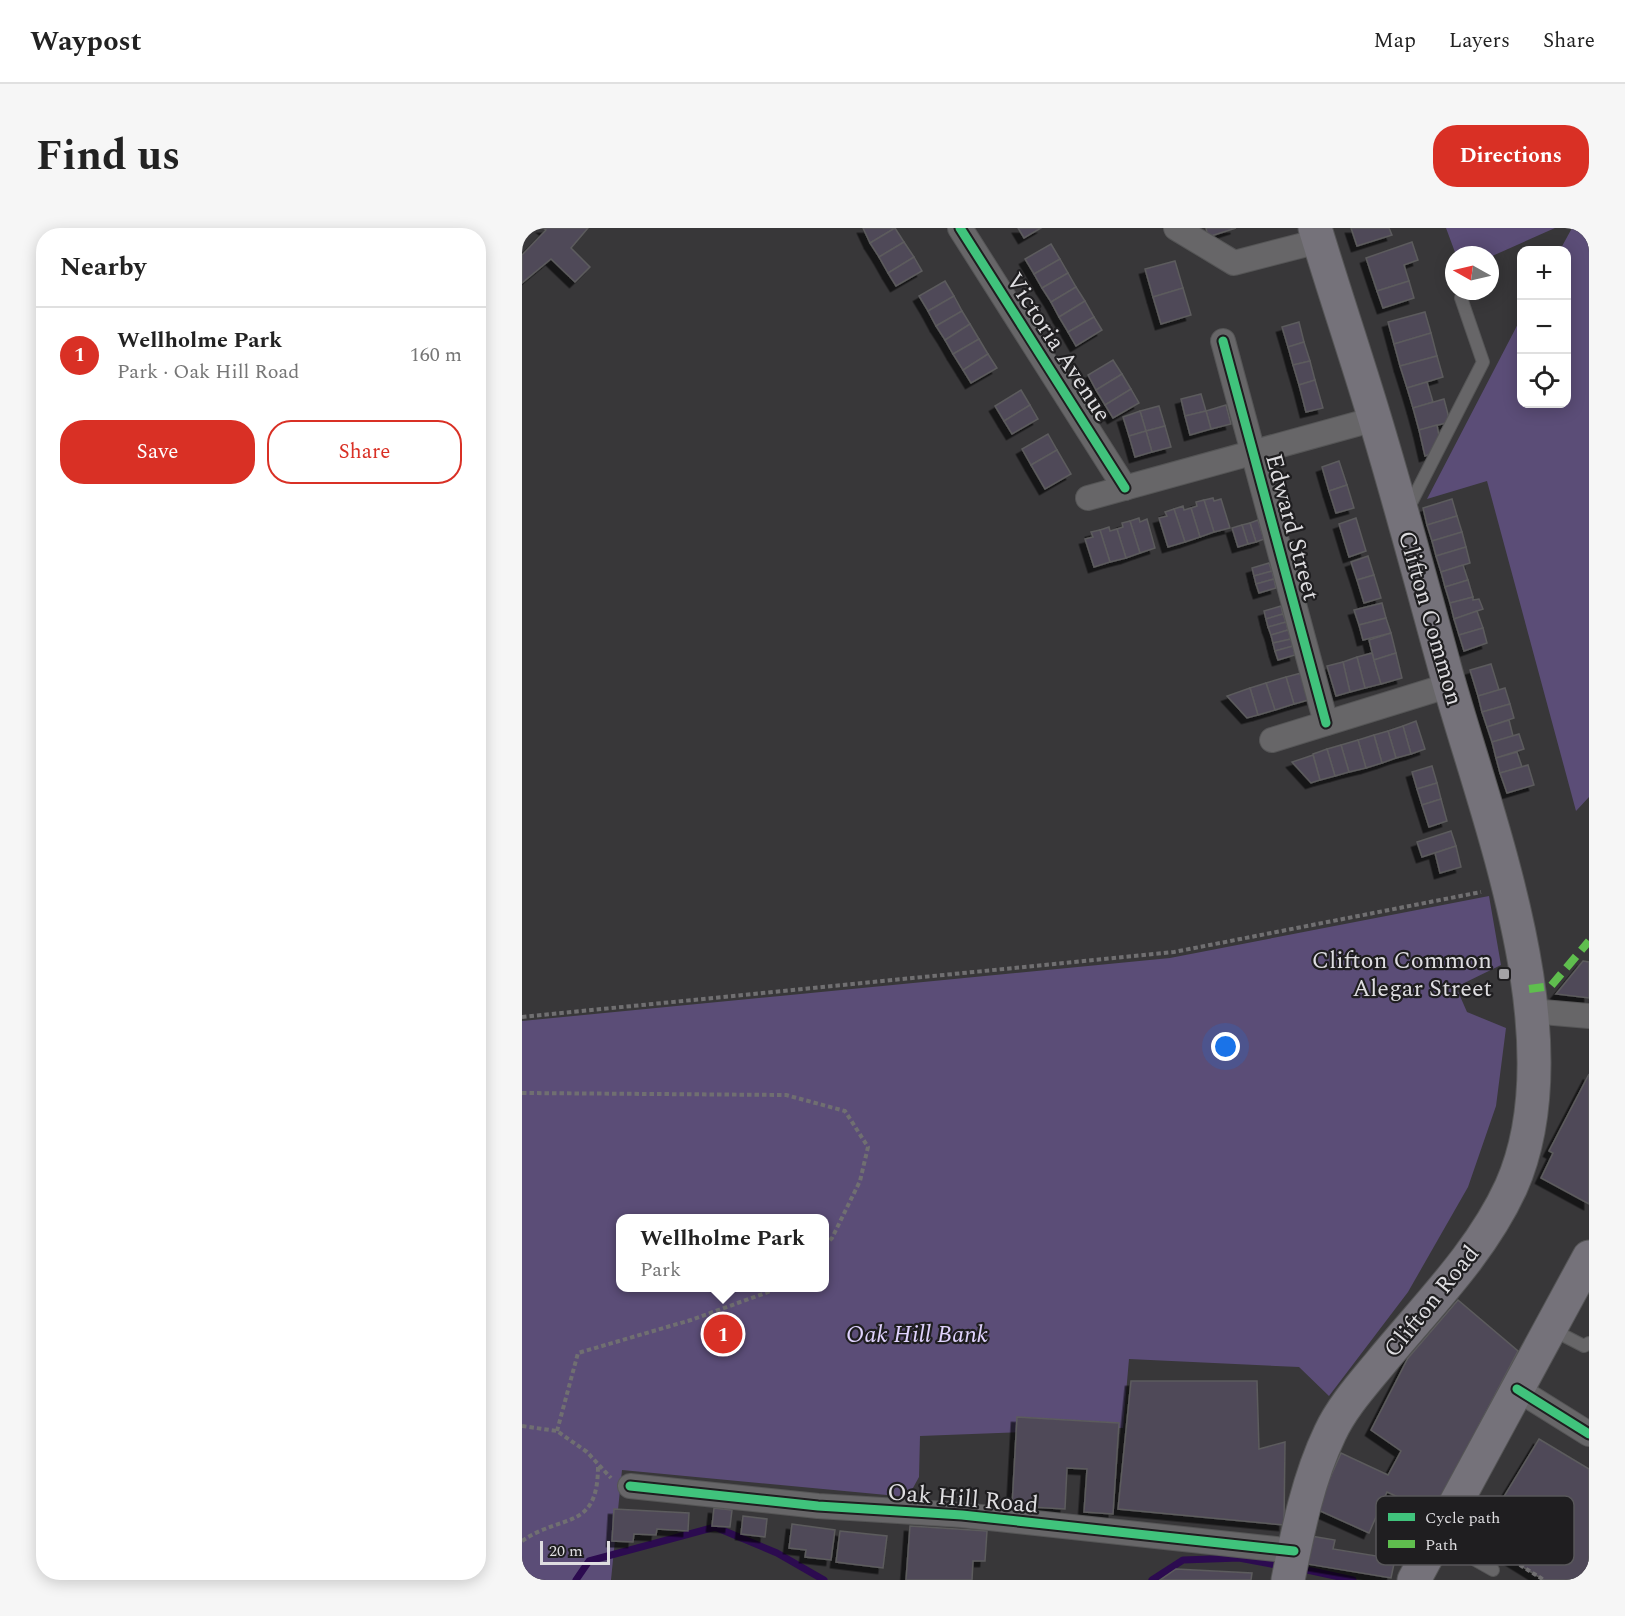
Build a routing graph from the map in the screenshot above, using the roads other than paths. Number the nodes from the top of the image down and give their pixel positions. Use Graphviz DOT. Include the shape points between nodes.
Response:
graph roads {
  1 [pos="960,228"];
  2 [pos="1176,228"];
  3 [pos="1317,234"];
  4 [pos="1462,300"];
  5 [pos="1223,341"];
  6 [pos="1375,419"];
  7 [pos="1253,452"];
  8 [pos="1125,488"];
  9 [pos="1088,498"];
  10 [pos="1401,510"];
  11 [pos="1450,685"];
  12 [pos="1326,723"];
  13 [pos="1272,740"];
  14 [pos="1532,1011"];
  15 [pos="1589,1016"];
  16 [pos="1589,1257"];
  17 [pos="1550,1329"];
  18 [pos="1589,1343"];
  19 [pos="1517,1389"];
  20 [pos="1589,1434"];
  21 [pos="630,1486"];
  22 [pos="1460,1496"];
  23 [pos="1291,1564"];
  24 [pos="1422,1565"];
  25 [pos="1484,1565"];
  26 [pos="1493,1570"];
  27 [pos="1414,1580"];
  1 -- 8 [label="street, Victoria Avenue"];
  2 -- 3 [label="street" via="1234,263"];
  3 -- 6 [label="main road, Clifton Common"];
  4 -- 10 [label="lane" via="1483,362 1412,501"];
  5 -- 7 [label="street, Edward Street"];
  6 -- 7 [label="street"];
  6 -- 10 [label="main road, Clifton Common"];
  7 -- 8 [label="street"];
  7 -- 12 [label="street, Edward Street"];
  8 -- 9 [label="street"];
  10 -- 11 [label="main road, Clifton Common"];
  11 -- 12 [label="street"];
  11 -- 14 [label="main road, Clifton Common" via="1507,887 1525,960"];
  12 -- 13 [label="street"];
  14 -- 15 [label="street"];
  14 -- 23 [label="main road, Clifton Road" via="1533,1104 1511,1186 1484,1236 1373,1371 1330,1432 1312,1478"];
  16 -- 17 [label="main road"];
  17 -- 18 [label="lane" via="1584,1346"];
  17 -- 19 [label="main road"];
  19 -- 20 [label="street"];
  19 -- 22 [label="main road"];
  21 -- 23 [label="street, Oak Hill Road" via="818,1506 962,1515"];
  24 -- 27 [label="main road"];
  25 -- 26 [label="lane"];
}
